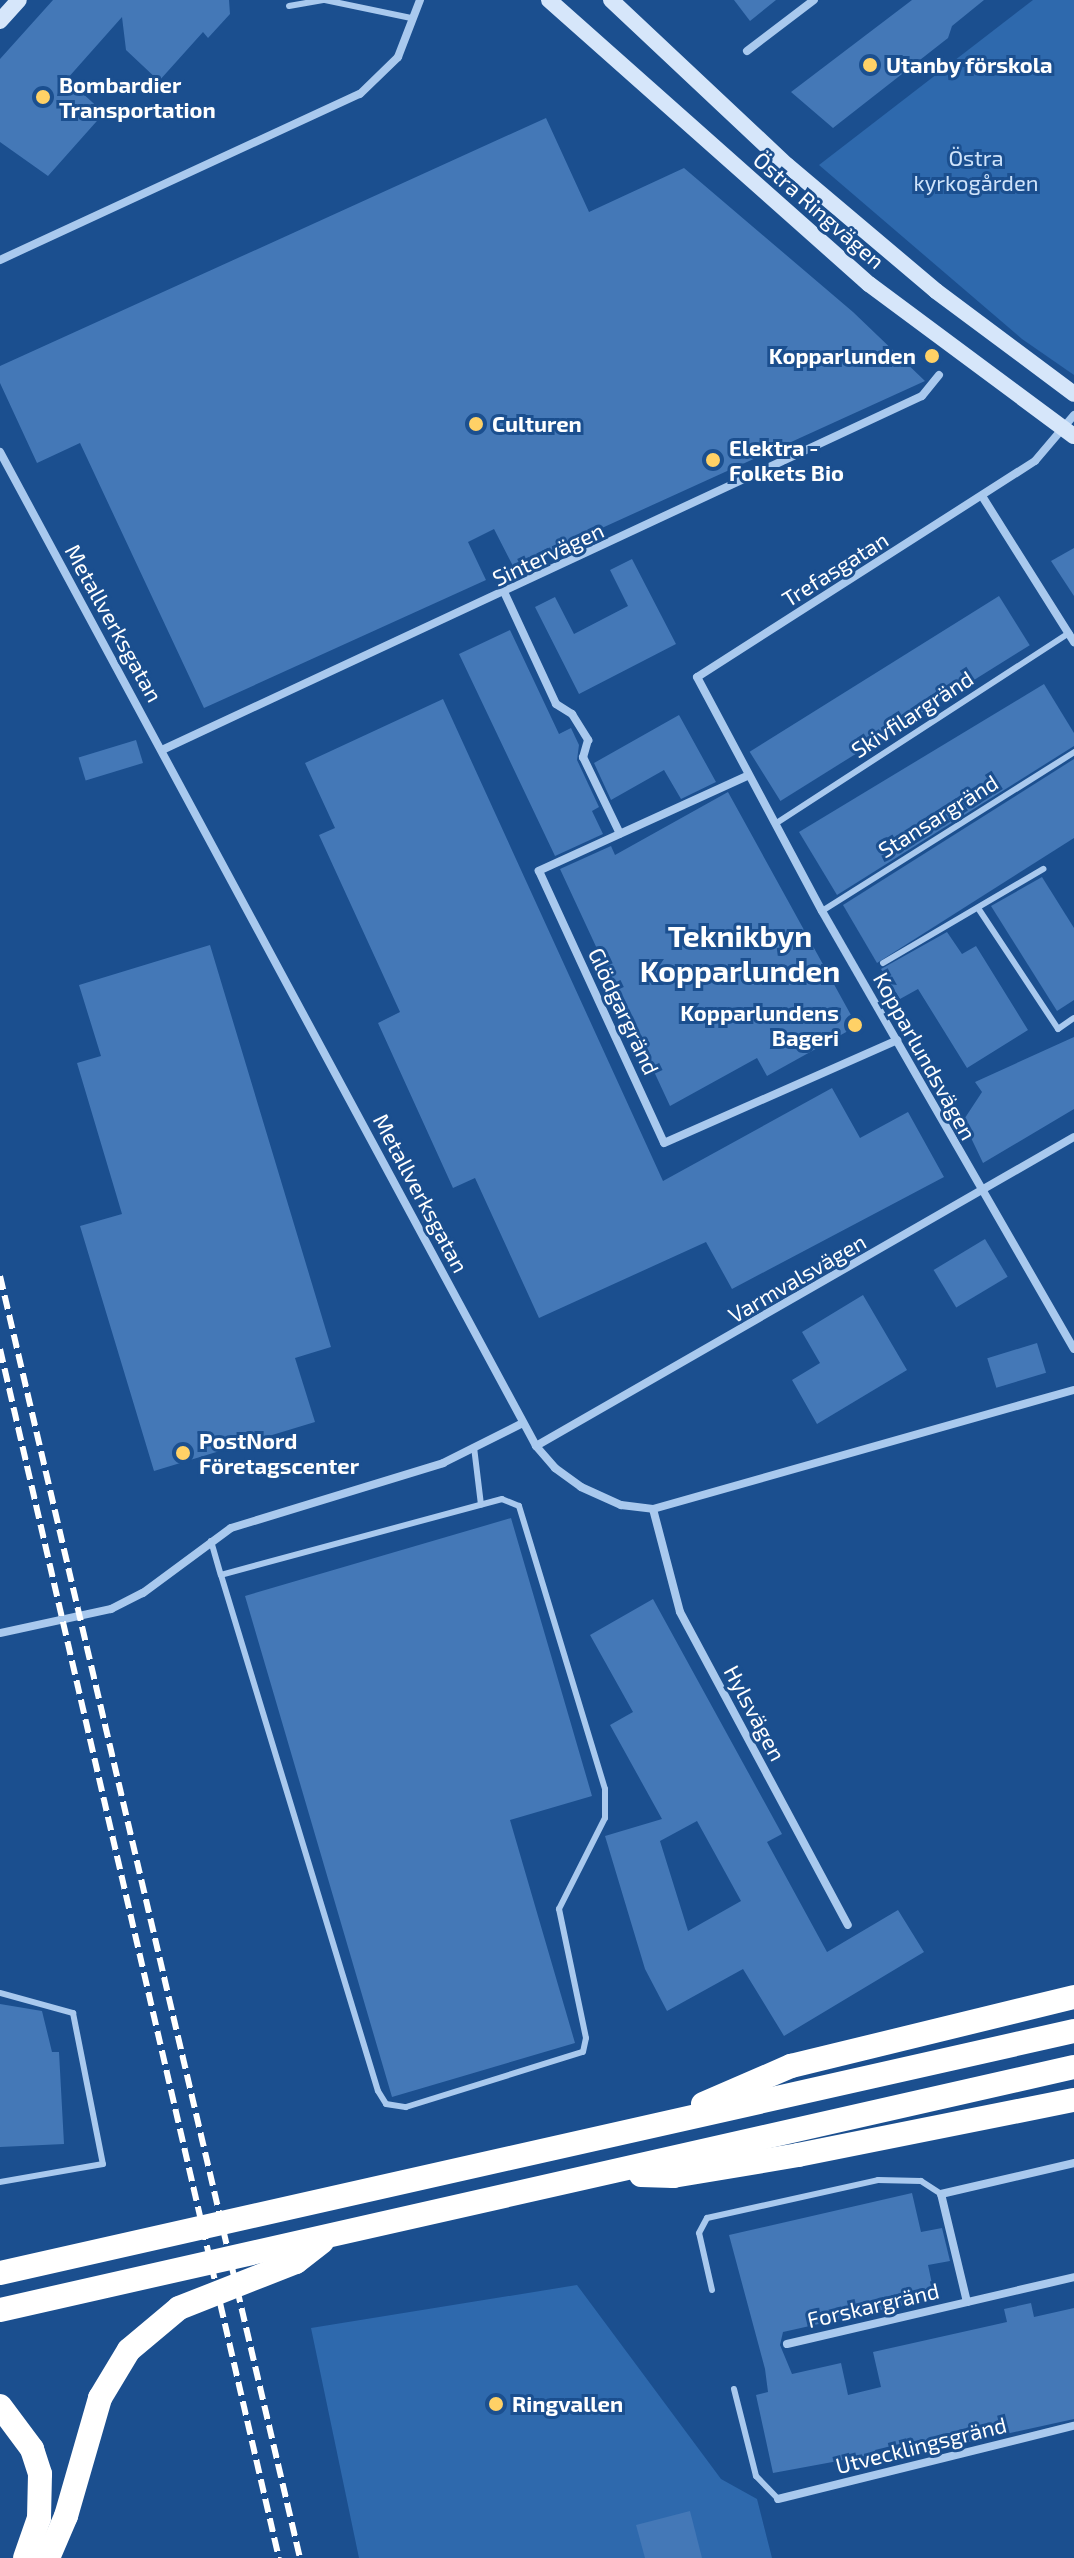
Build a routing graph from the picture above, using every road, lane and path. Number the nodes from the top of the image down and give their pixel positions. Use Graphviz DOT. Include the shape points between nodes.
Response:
graph roads {
  1 [pos="19,0"];
  2 [pos="324,0"];
  3 [pos="420,0"];
  4 [pos="549,0"];
  5 [pos="611,0"];
  6 [pos="814,0"];
  7 [pos="289,6"];
  8 [pos="411,18"];
  9 [pos="0,21"];
  10 [pos="747,51"];
  11 [pos="0,260"];
  12 [pos="939,375"];
  13 [pos="1074,394"];
  14 [pos="1074,415"];
  15 [pos="1068,433"];
  16 [pos="0,452"];
  17 [pos="982,496"];
  18 [pos="505,594"];
  19 [pos="1072,637"];
  20 [pos="162,750"];
  21 [pos="1074,752"];
  22 [pos="748,777"];
  23 [pos="775,824"];
  24 [pos="620,834"];
  25 [pos="1043,869"];
  26 [pos="978,908"];
  27 [pos="822,911"];
  28 [pos="883,963"];
  29 [pos="1074,1018"];
  30 [pos="897,1040"];
  31 [pos="1074,1137"];
  32 [pos="982,1193"];
  33 [pos="1074,1349"];
  34 [pos="1074,1390"];
  35 [pos="523,1423"];
  36 [pos="536,1446"];
  37 [pos="474,1447"];
  38 [pos="481,1505"];
  39 [pos="653,1509"];
  40 [pos="211,1541"];
  41 [pos="221,1575"];
  42 [pos="0,1633"];
  43 [pos="848,1925"];
  44 [pos="0,1993"];
  45 [pos="1074,1997"];
  46 [pos="1074,2031"];
  47 [pos="1074,2067"];
  48 [pos="1074,2100"];
  49 [pos="629,2131"];
  50 [pos="1074,2163"];
  51 [pos="610,2173"];
  52 [pos="0,2182"];
  53 [pos="941,2194"];
  54 [pos="329,2237"];
  55 [pos="0,2273"];
  56 [pos="1074,2277"];
  57 [pos="712,2290"];
  58 [pos="967,2302"];
  59 [pos="0,2310"];
  60 [pos="787,2344"];
  61 [pos="734,2389"];
  62 [pos="0,2406"];
  63 [pos="1074,2426"];
  64 [pos="778,2499"];
  65 [pos="25,2558"];
  66 [pos="48,2558"];
  1 -- 9 [label="main road"];
  2 -- 7 [label="lane"];
  2 -- 8 [label="lane"];
  3 -- 8 [label="street"];
  4 -- 15 [label="main road, Östra Ringvägen" via="869,284"];
  5 -- 13 [label="main road, Östra Ringvägen" via="787,165 936,291"];
  6 -- 10 [label="street"];
  8 -- 11 [label="street" via="398,57 360,94"];
  12 -- 18 [label="street, Sintervägen" via="922,396"];
  14 -- 15 [label="street, Trefasgatan"];
  15 -- 17 [label="street, Trefasgatan"];
  16 -- 20 [label="street, Metallverksgatan"];
  17 -- 19 [label="street"];
  17 -- 22 [label="street, Trefasgatan" via="697,677"];
  18 -- 20 [label="street, Sintervägen"];
  18 -- 24 [label="street" via="556,704 572,714 588,740 583,757"];
  19 -- 23 [label="lane, Skivfilargränd"];
  20 -- 35 [label="street, Metallverksgatan"];
  21 -- 27 [label="lane, Stansargränd"];
  22 -- 23 [label="street, Kopparlundsvägen"];
  22 -- 24 [label="street, Glödgargränd"];
  23 -- 27 [label="street, Kopparlundsvägen"];
  24 -- 30 [label="street, Glödgargränd" via="539,871 664,1143"];
  25 -- 26 [label="lane"];
  26 -- 28 [label="lane"];
  26 -- 29 [label="lane" via="1058,1029"];
  27 -- 30 [label="street, Kopparlundsvägen"];
  30 -- 32 [label="street, Kopparlundsvägen"];
  31 -- 32 [label="street, Varmvalsvägen"];
  32 -- 33 [label="street, Kopparlundsvägen"];
  32 -- 36 [label="street, Varmvalsvägen"];
  34 -- 39 [label="street, Metallverksgatan"];
  35 -- 36 [label="street, Metallverksgatan"];
  35 -- 37 [label="street"];
  36 -- 39 [label="street, Metallverksgatan" via="581,1487 621,1505"];
  37 -- 38 [label="lane"];
  37 -- 40 [label="street" via="443,1463 231,1528"];
  38 -- 41 [label="lane"];
  38 -- 41 [label="lane" via="502,1499 519,1506 527,1519 605,1789 605,1818 559,1909 586,2038 583,2052 571,2059 406,2107 386,2104 378,2091"];
  39 -- 43 [label="street, Hylsvägen" via="680,1612"];
  40 -- 41 [label="lane"];
  40 -- 42 [label="street" via="143,1593 111,1609"];
  44 -- 52 [label="lane" via="73,2013 103,2164"];
  45 -- 49 [label="highway" via="791,2066"];
  46 -- 49 [label="highway"];
  47 -- 51 [label="highway"];
  48 -- 51 [label="highway" via="673,2176"];
  49 -- 55 [label="highway"];
  50 -- 53 [label="street"];
  51 -- 54 [label="highway"];
  53 -- 57 [label="lane" via="921,2181 878,2180 707,2218 699,2233"];
  53 -- 58 [label="street, Forskargränd"];
  54 -- 59 [label="highway"];
  54 -- 66 [label="highway" via="296,2262 179,2308 129,2350 100,2398 66,2516"];
  56 -- 58 [label="street, Forskargränd"];
  58 -- 60 [label="street, Forskargränd"];
  61 -- 64 [label="lane" via="756,2476"];
  62 -- 65 [label="highway" via="20,2429 40,2474 39,2518"];
  63 -- 64 [label="street, Utvecklingsgränd"];
}
